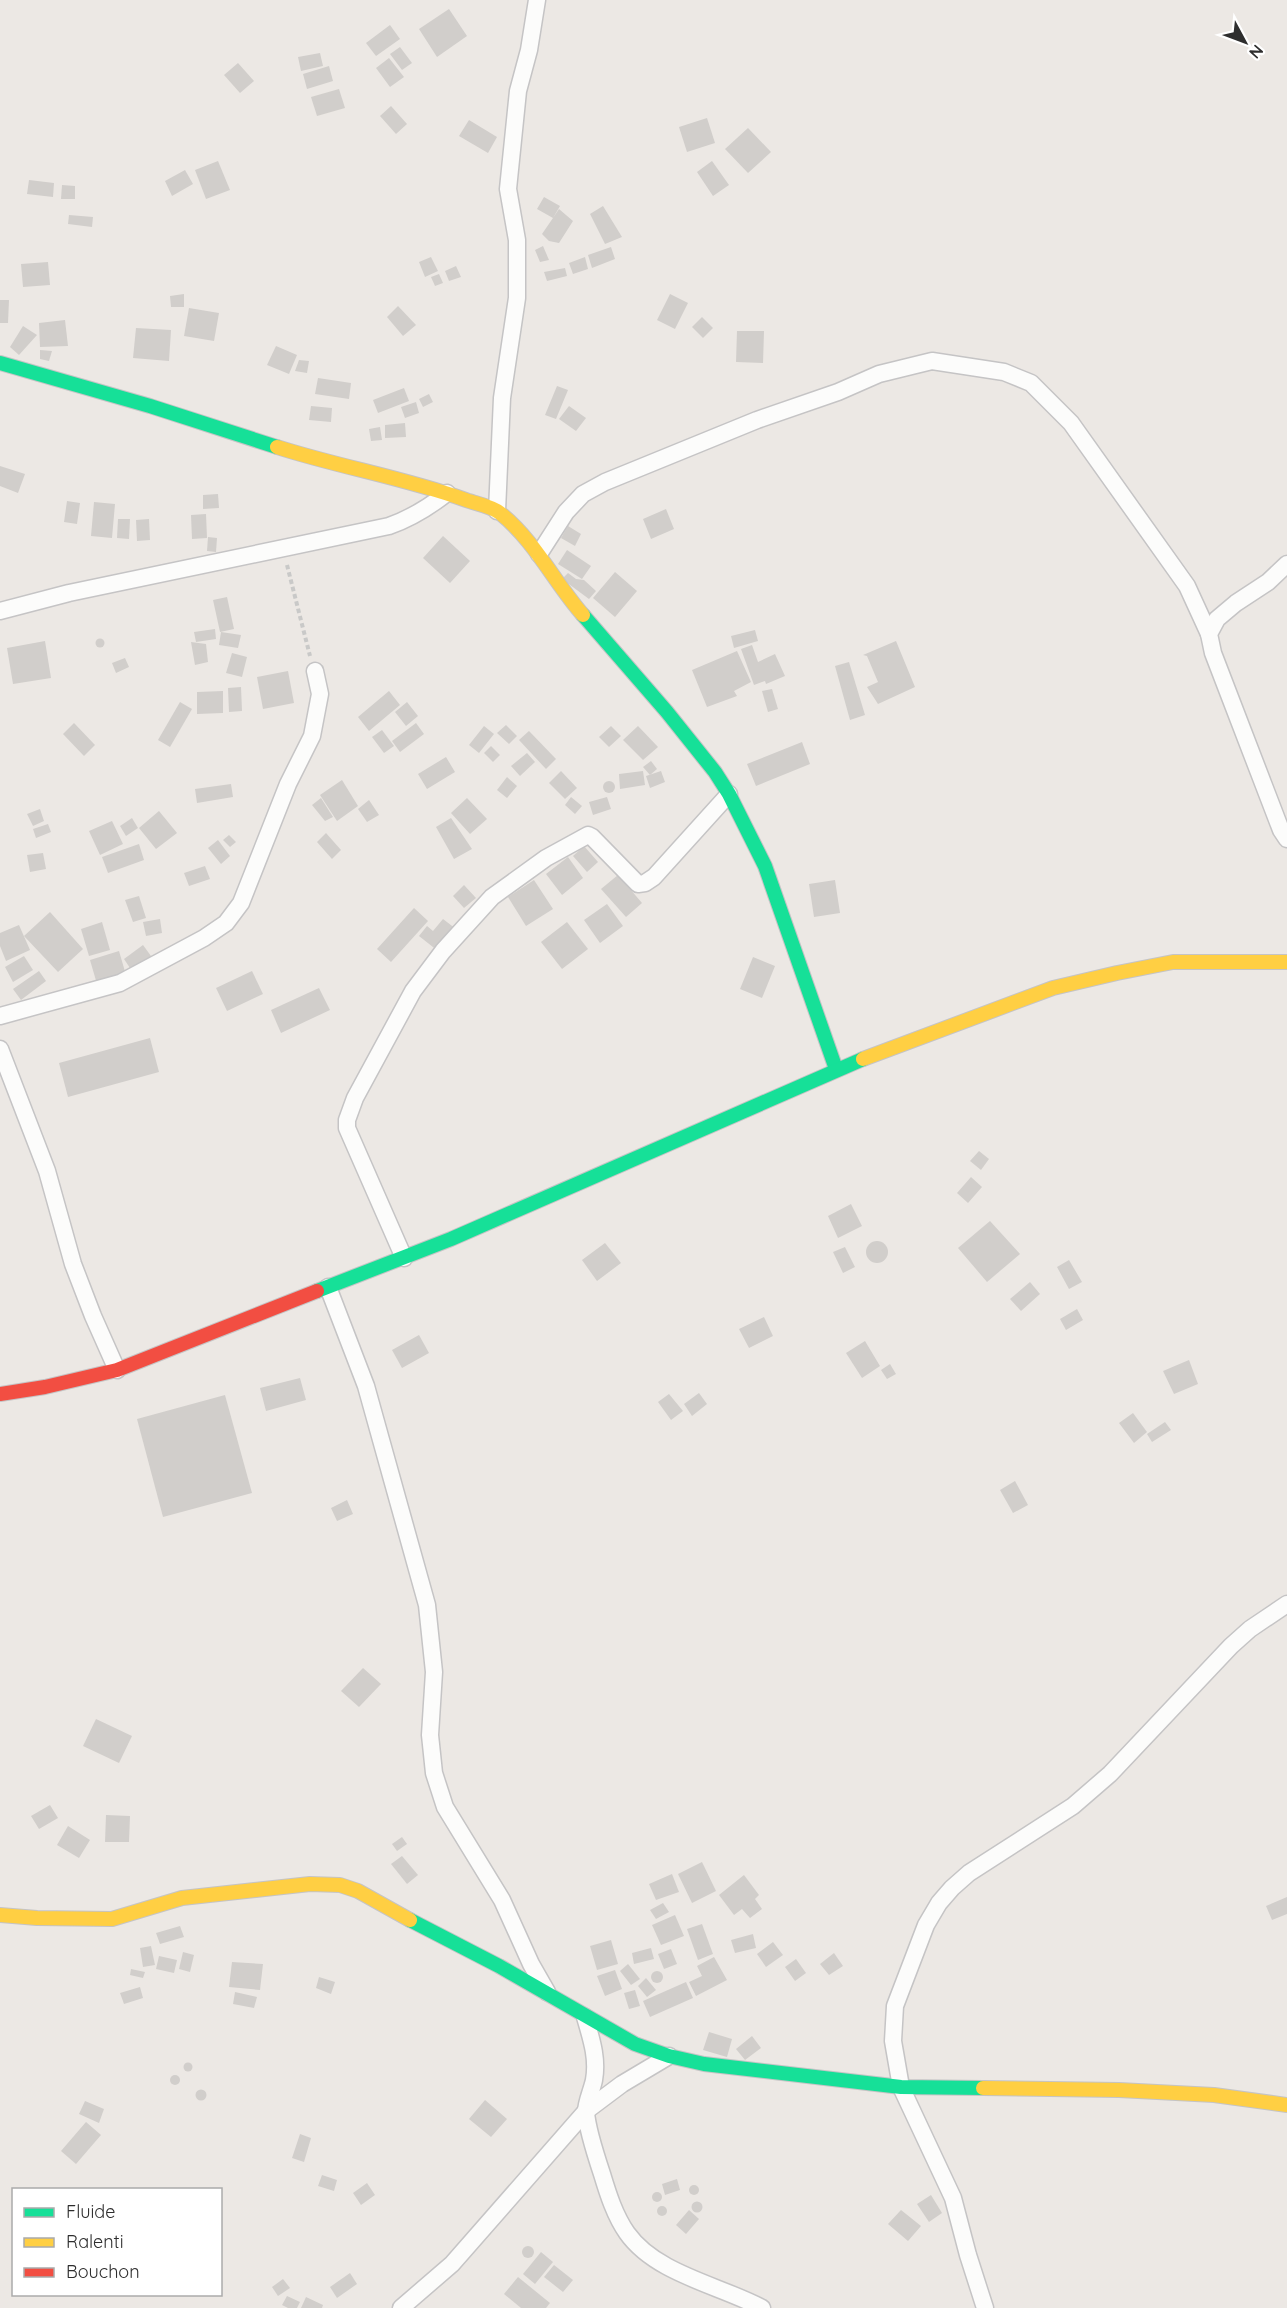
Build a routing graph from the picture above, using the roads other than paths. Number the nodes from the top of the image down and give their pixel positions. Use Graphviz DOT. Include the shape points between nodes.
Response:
graph roads {
  1 [pos="537,0"];
  2 [pos="0,363"];
  3 [pos="447,493"];
  4 [pos="497,511"];
  5 [pos="539,554"];
  6 [pos="1287,564"];
  7 [pos="0,611"];
  8 [pos="1209,634"];
  9 [pos="315,671"];
  10 [pos="729,794"];
  11 [pos="1287,839"];
  12 [pos="1287,962"];
  13 [pos="0,1016"];
  14 [pos="0,1049"];
  15 [pos="836,1069"];
  16 [pos="404,1258"];
  17 [pos="328,1287"];
  18 [pos="117,1370"];
  19 [pos="0,1395"];
  20 [pos="1287,1604"];
  21 [pos="0,1915"];
  22 [pos="550,1996"];
  23 [pos="585,2017"];
  24 [pos="669,2056"];
  25 [pos="902,2087"];
  26 [pos="1287,2105"];
  27 [pos="586,2112"];
  28 [pos="401,2308"];
  29 [pos="762,2308"];
  30 [pos="985,2308"];
  1 -- 4 [label="street" via="519,91 508,189 517,240 517,298 502,398"];
  2 -- 3 [label="street" via="317,460"];
  3 -- 4 [label="street"];
  3 -- 7 [label="street" via="426,510 389,526"];
  4 -- 5 [label="street"];
  5 -- 8 [label="street" via="566,512 583,494 605,483 879,374 932,361 1004,372 1031,383 1071,423 1186,586"];
  5 -- 10 [label="street" via="578,609 667,712"];
  6 -- 8 [label="street" via="1217,618"];
  8 -- 11 [label="street" via="1221,675"];
  9 -- 13 [label="street" via="320,694 312,736 288,784 241,903 226,923 120,983"];
  10 -- 15 [label="street" via="765,866"];
  10 -- 16 [label="street" via="645,883 638,884 630,878 588,835 546,858 492,897 413,991 347,1119 355,1149"];
  12 -- 15 [label="street" via="1173,962 1053,988"];
  14 -- 18 [label="street" via="47,1171 73,1264"];
  15 -- 16 [label="street"];
  16 -- 17 [label="street"];
  17 -- 18 [label="street"];
  17 -- 22 [label="street" via="366,1386 427,1605 434,1672 430,1735 434,1773 445,1807 501,1900"];
  18 -- 19 [label="street"];
  20 -- 25 [label="street" via="1231,1646 1110,1774 1073,1806 969,1873 939,1903 926,1925 895,2006 893,2041"];
  21 -- 22 [label="street" via="112,1919 182,1898 310,1884 340,1885 499,1965"];
  22 -- 23 [label="street"];
  23 -- 24 [label="street" via="635,2044"];
  23 -- 27 [label="street" via="595,2054"];
  24 -- 25 [label="street" via="704,2064"];
  24 -- 27 [label="street" via="622,2084"];
  25 -- 26 [label="street" via="1143,2091"];
  25 -- 30 [label="street" via="953,2198"];
  27 -- 28 [label="street" via="452,2264"];
  27 -- 29 [label="street" via="609,2198 626,2233 661,2264"];
}
